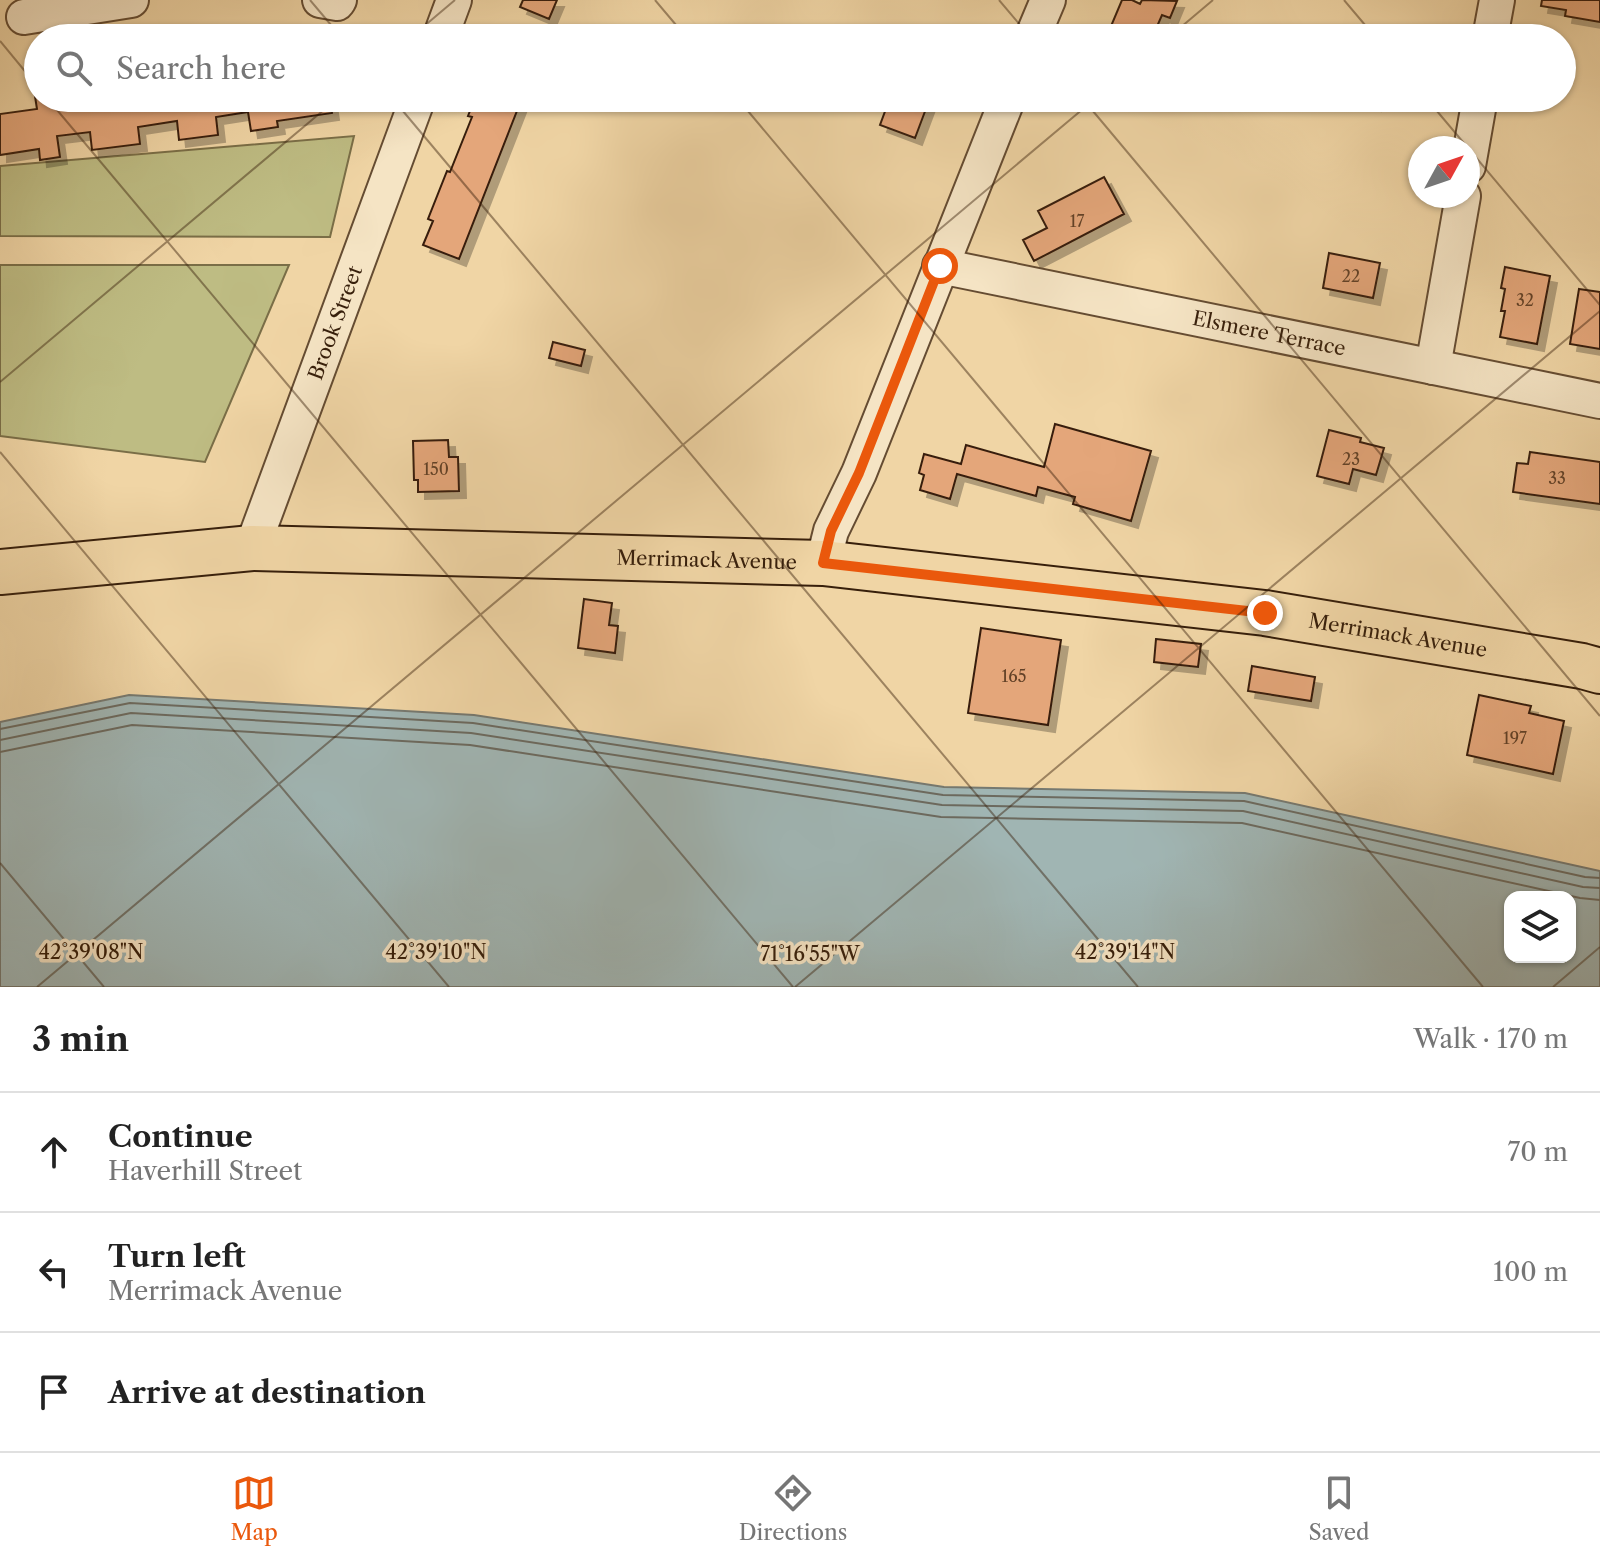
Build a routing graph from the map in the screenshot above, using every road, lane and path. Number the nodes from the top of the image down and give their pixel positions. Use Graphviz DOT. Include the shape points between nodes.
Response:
graph roads {
  1 [pos="131,0"];
  2 [pos="320,0"];
  3 [pos="339,0"];
  4 [pos="454,0"];
  5 [pos="1048,0"];
  6 [pos="1497,0"];
  7 [pos="24,17"];
  8 [pos="445,24"];
  9 [pos="1038,24"];
  10 [pos="1493,24"];
  11 [pos="413,112"];
  12 [pos="1002,112"];
  13 [pos="1478,112"];
  14 [pos="1473,136"];
  15 [pos="1461,208"];
  16 [pos="940,266"];
  17 [pos="1433,367"];
  18 [pos="1600,401"];
  19 [pos="252,548"];
  20 [pos="823,563"];
  21 [pos="0,572"];
  22 [pos="1600,671"];
  1 -- 7 [label="street"];
  2 -- 3 [label="street"];
  4 -- 8 [label="street"];
  5 -- 9 [label="street"];
  6 -- 10 [label="street"];
  11 -- 19 [label="street, Brook Street"];
  12 -- 16 [label="street"];
  13 -- 14 [label="street"];
  15 -- 17 [label="street"];
  16 -- 17 [label="street, Elsmere Terrace"];
  16 -- 20 [label="street" via="831,531"];
  17 -- 18 [label="street, Elsmere Terrace"];
  19 -- 20 [label="main road, Merrimack Avenue"];
  19 -- 21 [label="main road, Merrimack Avenue"];
  20 -- 22 [label="main road, Merrimack Avenue" via="1265,613"];
}
